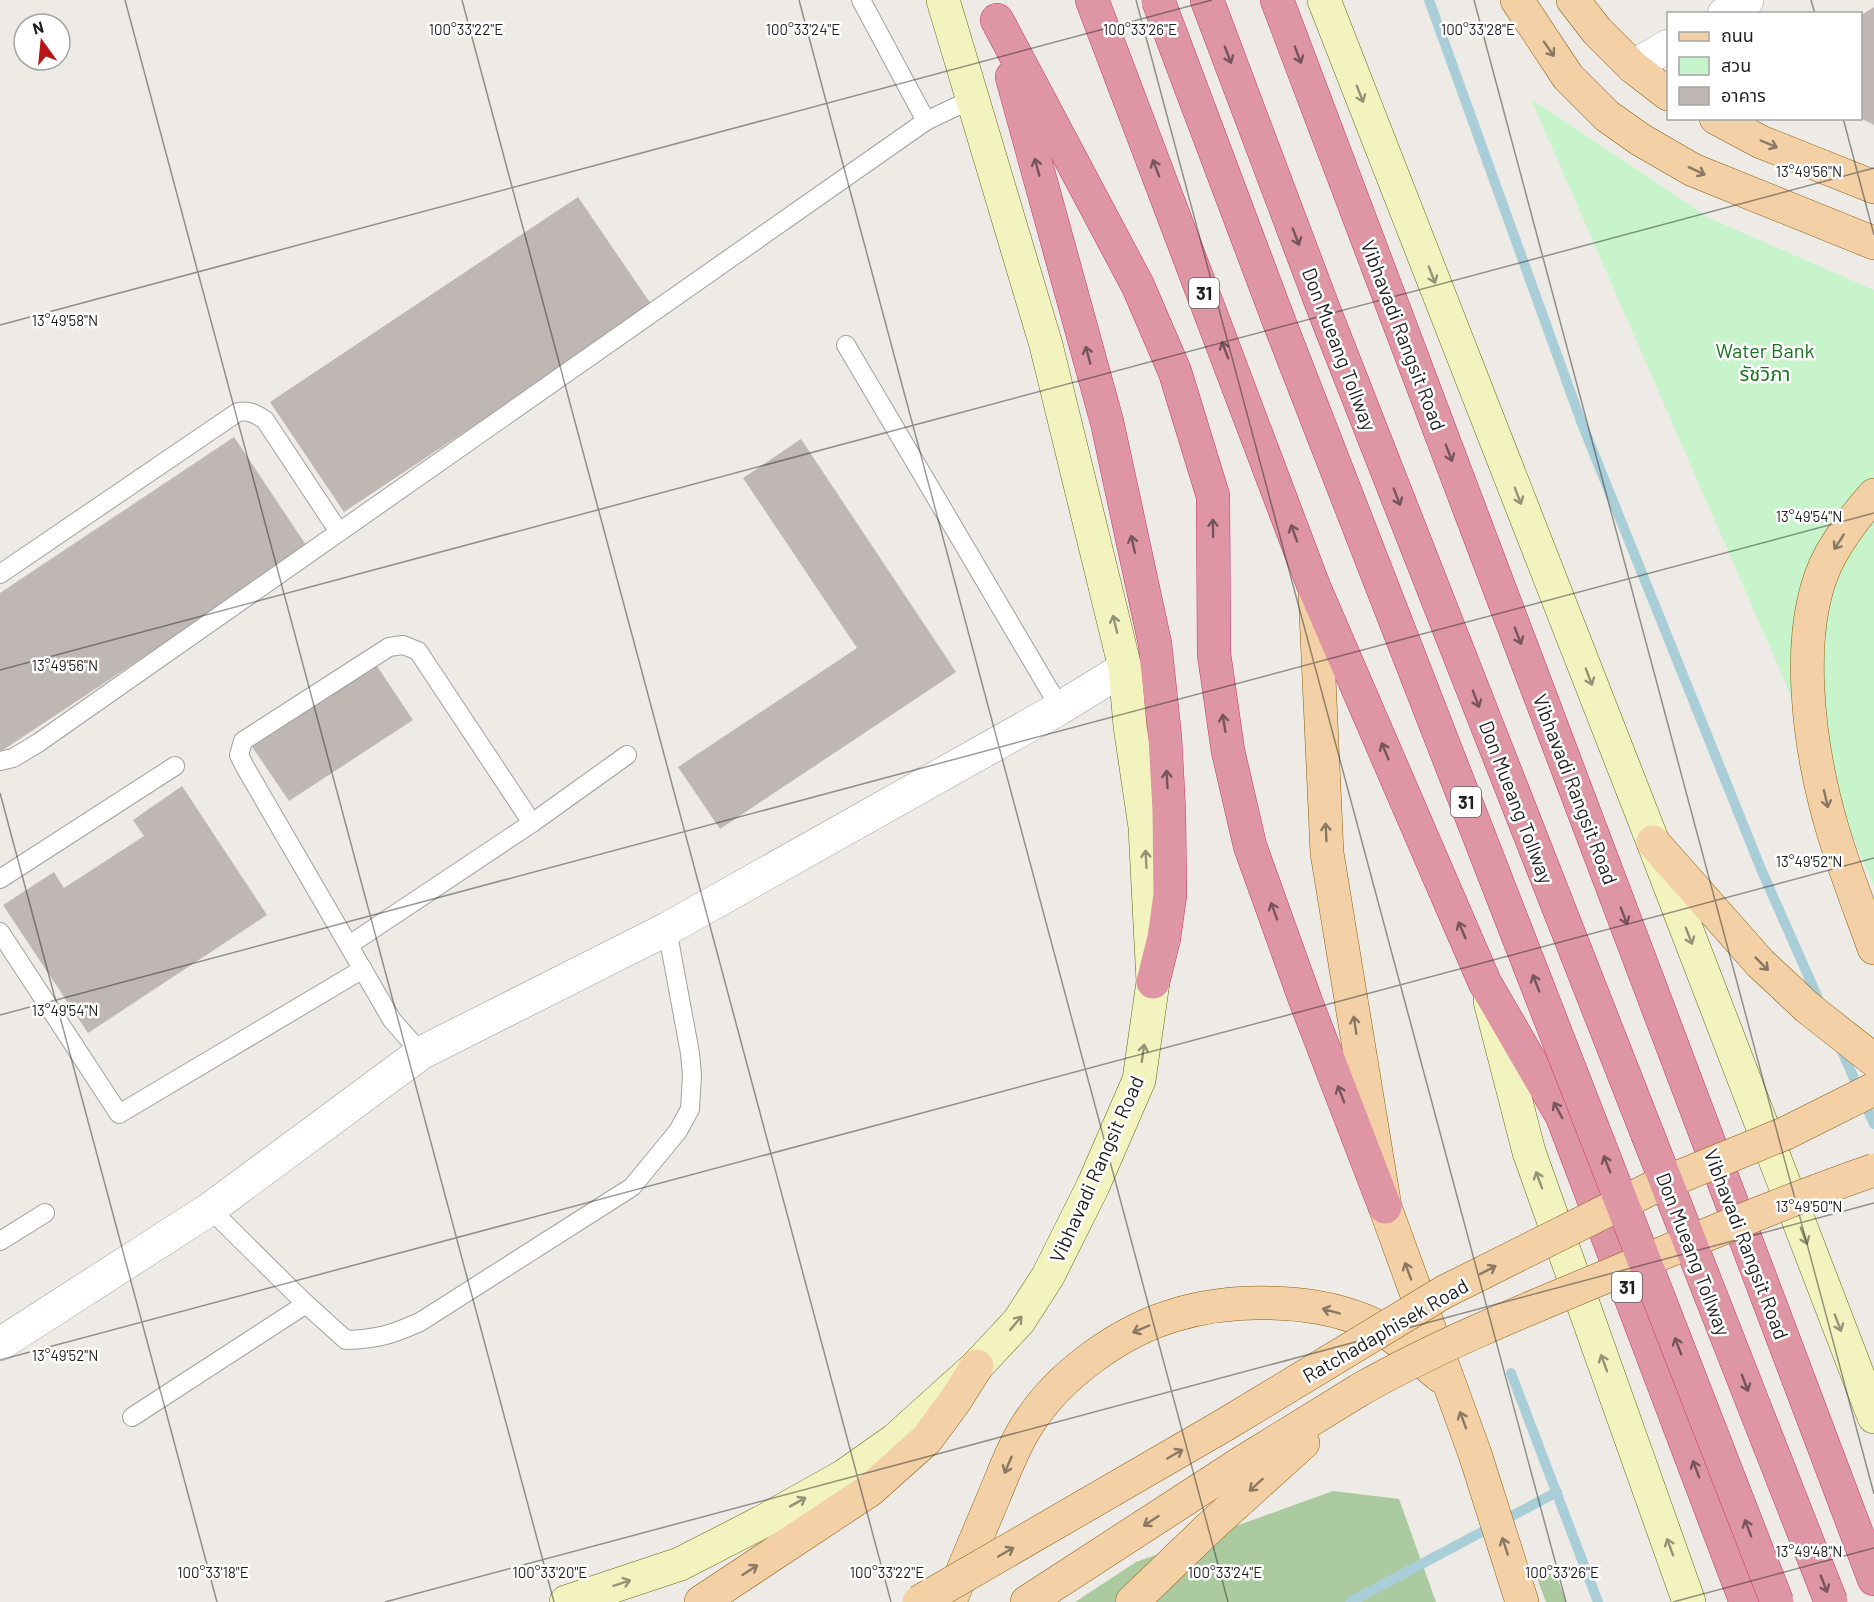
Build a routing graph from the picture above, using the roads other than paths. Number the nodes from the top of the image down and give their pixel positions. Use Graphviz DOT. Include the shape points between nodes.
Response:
graph roads {
  1 [pos="861,0"];
  2 [pos="943,0"];
  3 [pos="1092,0"];
  4 [pos="1158,0"];
  5 [pos="1208,0"];
  6 [pos="1277,0"];
  7 [pos="1324,0"];
  8 [pos="1517,0"];
  9 [pos="1573,0"];
  10 [pos="1747,0"];
  11 [pos="993,10"];
  12 [pos="1727,12"];
  13 [pos="1667,47"];
  14 [pos="1633,67"];
  15 [pos="1667,93"];
  16 [pos="972,99"];
  17 [pos="1720,120"];
  18 [pos="926,121"];
  19 [pos="1874,187"];
  20 [pos="1874,243"];
  21 [pos="846,345"];
  22 [pos="1874,495"];
  23 [pos="339,532"];
  24 [pos="0,574"];
  25 [pos="1314,587"];
  26 [pos="1125,668"];
  27 [pos="1060,708"];
  28 [pos="627,755"];
  29 [pos="0,761"];
  30 [pos="176,766"];
  31 [pos="532,823"];
  32 [pos="1653,842"];
  33 [pos="0,879"];
  34 [pos="667,929"];
  35 [pos="0,932"];
  36 [pos="349,945"];
  37 [pos="1874,948"];
  38 [pos="363,969"];
  39 [pos="1153,982"];
  40 [pos="1485,983"];
  41 [pos="1865,1052"];
  42 [pos="421,1053"];
  43 [pos="1874,1089"];
  44 [pos="1874,1107"];
  45 [pos="1786,1133"];
  46 [pos="1874,1170"];
  47 [pos="1384,1207"];
  48 [pos="210,1209"];
  49 [pos="45,1213"];
  50 [pos="0,1241"];
  51 [pos="306,1304"];
  52 [pos="0,1344"];
  53 [pos="976,1366"];
  54 [pos="1450,1385"];
  55 [pos="1361,1389"];
  56 [pos="132,1417"];
  57 [pos="1874,1417"];
  58 [pos="1874,1579"];
  59 [pos="566,1602"];
  60 [pos="701,1602"];
  61 [pos="919,1602"];
  62 [pos="950,1602"];
  63 [pos="1027,1602"];
  64 [pos="1132,1602"];
  65 [pos="1522,1602"];
  66 [pos="1689,1602"];
  67 [pos="1746,1602"];
  68 [pos="1777,1602"];
  69 [pos="1831,1602"];
  1 -- 18 [label="lane"];
  2 -- 16 [label="main road, Vibhavadi Rangsit Road"];
  25 -- 3 [label="highway, 31, one-way"];
  68 -- 4 [label="highway, 31, one-way, bridge"];
  5 -- 69 [label="highway, Don Mueang Tollway / 31, one-way, bridge" via="1326,316"];
  6 -- 58 [label="highway, Vibhavadi Rangsit Road, one-way"];
  7 -- 32 [label="main road, one-way"];
  8 -- 20 [label="main road, one-way" via="1568,77 1607,116 1641,140 1693,170"];
  9 -- 14 [label="main road"];
  10 -- 12 [label="street"];
  39 -- 11 [label="highway, one-way" via="1170,895 1166,758 1155,644 1107,423"];
  47 -- 11 [label="highway, one-way" via="1250,846 1228,752 1214,654 1213,496 1175,372 1138,286"];
  13 -- 14 [label="street"];
  14 -- 15 [label="main road"];
  16 -- 18 [label="lane"];
  26 -- 16 [label="main road, Vibhavadi Rangsit Road, one-way" via="1046,345"];
  17 -- 19 [label="main road, one-way" via="1761,142"];
  18 -- 23 [label="lane"];
  21 -- 27 [label="lane"];
  22 -- 37 [label="main road, one-way" via="1830,555 1815,596 1807,670 1813,742 1833,831"];
  23 -- 24 [label="lane" via="266,420 245,410"];
  23 -- 29 [label="lane" via="38,743"];
  40 -- 25 [label="highway, 31, one-way"];
  47 -- 25 [label="main road, one-way" via="1327,853"];
  26 -- 27 [label="street"];
  39 -- 26 [label="main road, Vibhavadi Rangsit Road, one-way" via="1145,827"];
  27 -- 34 [label="street"];
  28 -- 31 [label="lane"];
  30 -- 33 [label="lane"];
  31 -- 36 [label="lane"];
  31 -- 36 [label="lane" via="418,651 403,645 389,647 243,741 239,755 245,767"];
  32 -- 41 [label="main road, one-way" via="1760,963 1808,1008"];
  32 -- 57 [label="main road, one-way"];
  34 -- 42 [label="street"];
  34 -- 51 [label="lane" via="690,1053 690,1109 678,1131 632,1187 420,1322 394,1334 346,1340"];
  35 -- 38 [label="lane" via="119,1114"];
  36 -- 38 [label="lane"];
  38 -- 42 [label="lane" via="392,1020"];
  53 -- 39 [label="main road, Vibhavadi Rangsit Road, one-way" via="1019,1321 1048,1276 1093,1186 1138,1080"];
  66 -- 40 [label="main road, 31, one-way" via="1529,1152"];
  67 -- 40 [label="highway, 31, one-way" via="1562,1116"];
  42 -- 48 [label="street"];
  43 -- 45 [label="main road"];
  44 -- 45 [label="main road, Ratchadaphisek Road"];
  61 -- 45 [label="main road, Ratchadaphisek Road, one-way, bridge" via="1444,1292 1652,1188"];
  46 -- 55 [label="main road, Ratchadaphisek Road, bridge" via="1810,1192 1527,1310 1403,1365"];
  54 -- 47 [label="main road, one-way"];
  48 -- 51 [label="lane"];
  48 -- 52 [label="street"];
  49 -- 50 [label="lane"];
  51 -- 56 [label="lane"];
  59 -- 53 [label="main road, Vibhavadi Rangsit Road, one-way" via="680,1564 844,1476 895,1440"];
  60 -- 53 [label="main road, one-way" via="870,1490 927,1439"];
  54 -- 62 [label="main road, one-way" via="1400,1341 1364,1320 1319,1308 1274,1303 1224,1305 1175,1315 1137,1331 1086,1361 1028,1423"];
  65 -- 54 [label="main road, one-way"];
  55 -- 63 [label="main road, Ratchadaphisek Road, one-way"];
  55 -- 64 [label="main road, one-way"];
}
